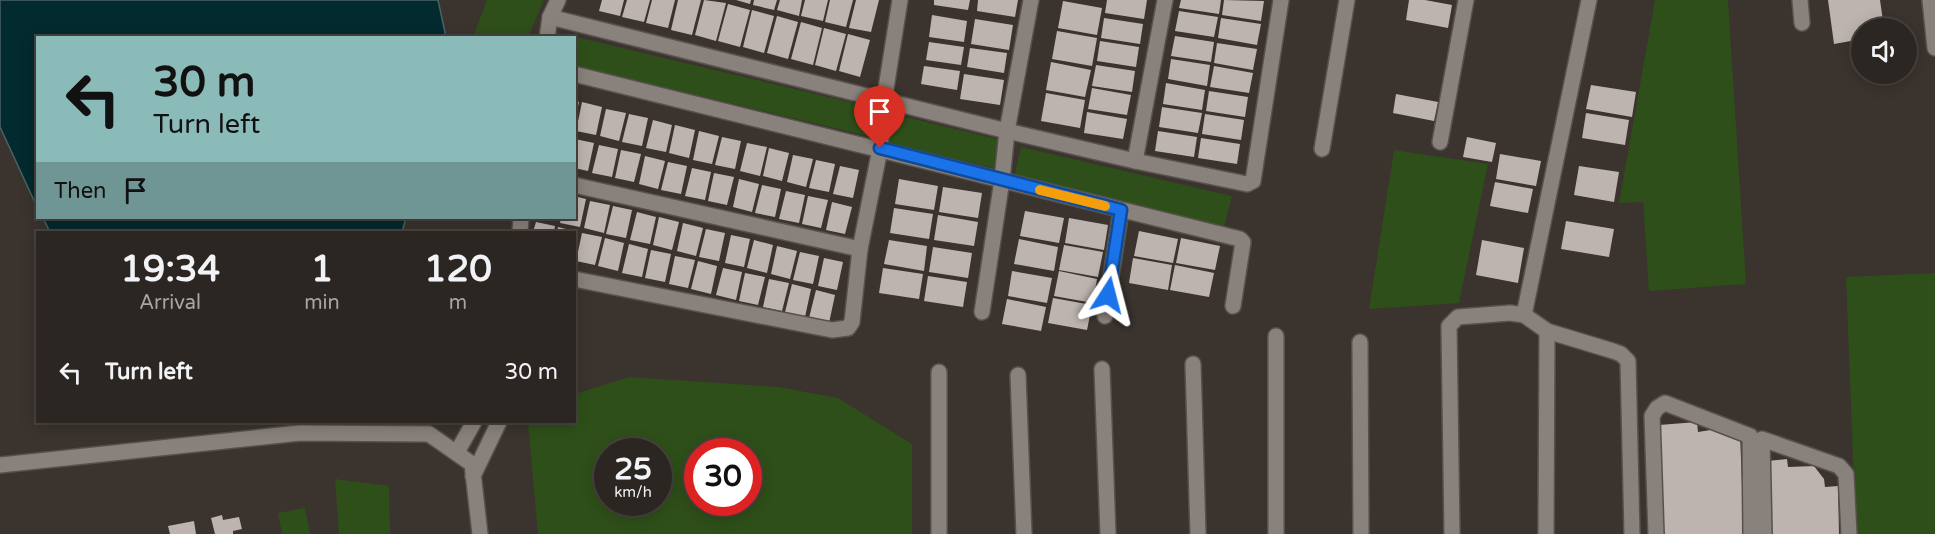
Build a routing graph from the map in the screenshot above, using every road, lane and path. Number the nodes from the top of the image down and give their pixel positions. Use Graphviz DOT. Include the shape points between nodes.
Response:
graph roads {
  1 [pos="558,0"];
  2 [pos="900,0"];
  3 [pos="1031,0"];
  4 [pos="1165,0"];
  5 [pos="1281,0"];
  6 [pos="1347,0"];
  7 [pos="1466,0"];
  8 [pos="1589,0"];
  9 [pos="1800,0"];
  10 [pos="1930,0"];
  11 [pos="550,17"];
  12 [pos="1802,23"];
  13 [pos="547,36"];
  14 [pos="1935,48"];
  15 [pos="576,74"];
  16 [pos="884,101"];
  17 [pos="1007,131"];
  18 [pos="1440,142"];
  19 [pos="880,148"];
  20 [pos="1322,149"];
  21 [pos="1135,162"];
  22 [pos="1002,180"];
  23 [pos="576,185"];
  24 [pos="1121,210"];
  25 [pos="860,249"];
  26 [pos="576,279"];
  27 [pos="1233,306"];
  28 [pos="982,312"];
  29 [pos="1524,315"];
  30 [pos="1105,316"];
  31 [pos="1547,331"];
  32 [pos="1276,336"];
  33 [pos="1360,342"];
  34 [pos="1193,364"];
  35 [pos="1102,369"];
  36 [pos="939,372"];
  37 [pos="1018,375"];
  38 [pos="473,423"];
  39 [pos="499,423"];
  40 [pos="457,452"];
  41 [pos="0,465"];
  42 [pos="473,476"];
  43 [pos="480,534"];
  44 [pos="939,534"];
  45 [pos="1024,534"];
  46 [pos="1108,534"];
  47 [pos="1198,534"];
  48 [pos="1276,534"];
  49 [pos="1361,534"];
  50 [pos="1452,534"];
  51 [pos="1546,534"];
  52 [pos="1632,534"];
  53 [pos="1656,534"];
  54 [pos="1751,534"];
  55 [pos="1764,534"];
  56 [pos="1849,534"];
  1 -- 11 [label="street"];
  2 -- 16 [label="street"];
  3 -- 17 [label="street"];
  4 -- 21 [label="street"];
  5 -- 21 [label="street" via="1253,181 1244,184"];
  6 -- 20 [label="street"];
  7 -- 18 [label="street"];
  8 -- 29 [label="street"];
  9 -- 12 [label="street"];
  10 -- 14 [label="street"];
  11 -- 13 [label="street"];
  11 -- 16 [label="street"];
  15 -- 19 [label="street"];
  16 -- 17 [label="street"];
  16 -- 19 [label="street"];
  17 -- 21 [label="street"];
  17 -- 22 [label="street"];
  19 -- 22 [label="street"];
  19 -- 25 [label="street"];
  22 -- 24 [label="street"];
  22 -- 28 [label="street"];
  23 -- 25 [label="street"];
  24 -- 27 [label="street" via="1241,239"];
  24 -- 30 [label="street"];
  25 -- 26 [label="street" via="852,322 840,330"];
  29 -- 31 [label="street"];
  29 -- 50 [label="street" via="1458,317 1449,326"];
  31 -- 51 [label="street"];
  31 -- 52 [label="street" via="1613,351 1628,361"];
  32 -- 48 [label="street"];
  33 -- 49 [label="street"];
  34 -- 47 [label="street"];
  35 -- 46 [label="street"];
  36 -- 44 [label="street"];
  37 -- 45 [label="street"];
  38 -- 40 [label="street"];
  39 -- 42 [label="street"];
  40 -- 41 [label="street" via="429,434 300,433"];
  40 -- 42 [label="street" via="472,464"];
  42 -- 43 [label="street"];
  53 -- 54 [label="street" via="1652,416 1665,403 1750,436"];
  55 -- 56 [label="street" via="1762,439 1839,466 1846,474"];
}
